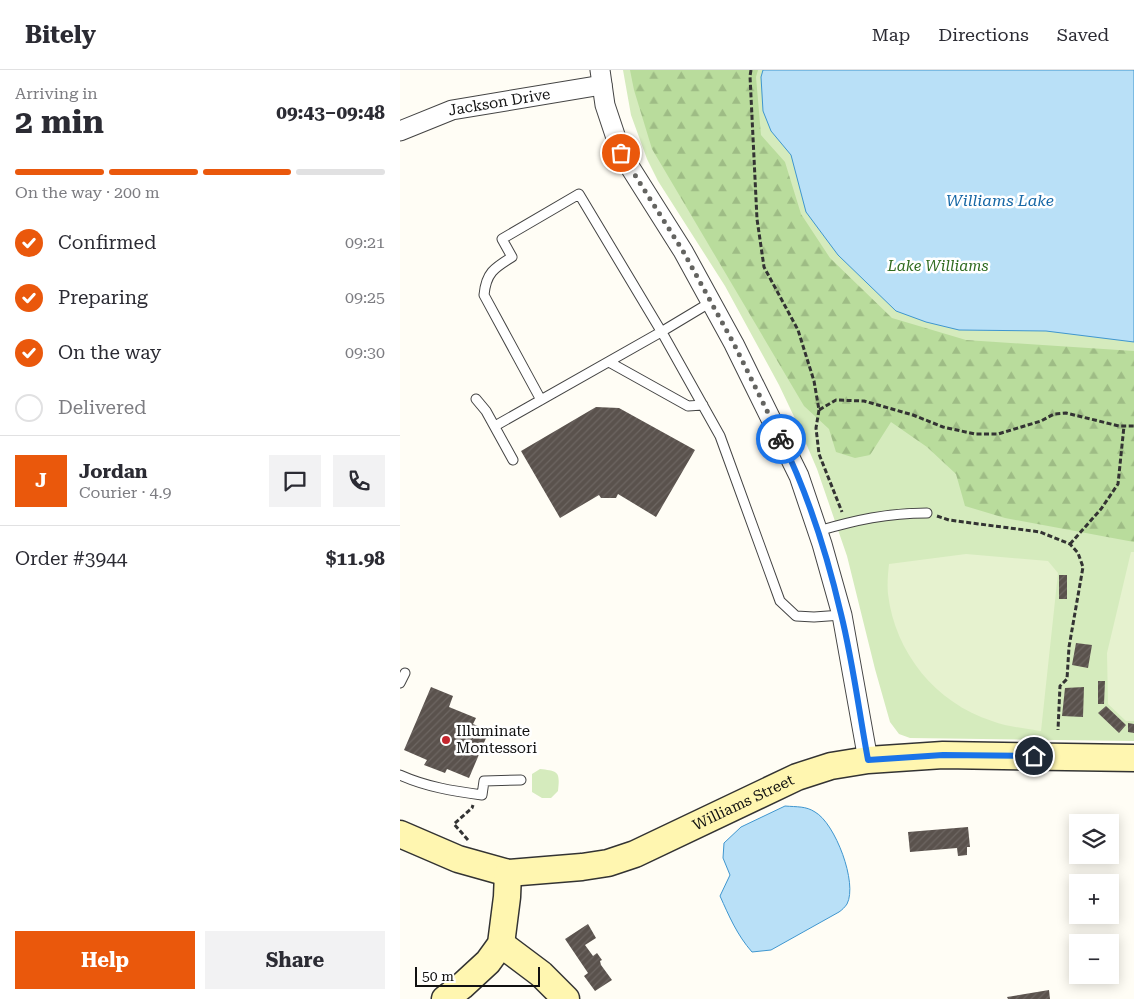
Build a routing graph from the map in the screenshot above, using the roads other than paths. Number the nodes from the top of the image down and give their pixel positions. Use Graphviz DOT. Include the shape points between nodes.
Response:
graph roads {
  1 [pos="601,78"];
  2 [pos="400,131"];
  3 [pos="711,302"];
  4 [pos="662,332"];
  5 [pos="609,362"];
  6 [pos="476,399"];
  7 [pos="541,400"];
  8 [pos="703,405"];
  9 [pos="495,426"];
  10 [pos="513,460"];
  11 [pos="927,513"];
  12 [pos="818,531"];
  13 [pos="842,615"];
  14 [pos="405,674"];
  15 [pos="400,683"];
  16 [pos="1134,758"];
  17 [pos="868,760"];
  18 [pos="400,775"];
  19 [pos="520,780"];
  20 [pos="400,834"];
  21 [pos="508,873"];
  22 [pos="501,944"];
  23 [pos="445,999"];
  24 [pos="566,999"];
  1 -- 2 [label="street, Jackson Drive" via="452,110"];
  1 -- 3 [label="street" via="605,105 621,153"];
  3 -- 4 [label="lane"];
  3 -- 12 [label="street" via="799,476"];
  4 -- 5 [label="lane"];
  4 -- 7 [label="lane" via="579,194 502,239 512,257 498,265 486,282 484,294"];
  4 -- 8 [label="lane"];
  5 -- 7 [label="lane"];
  5 -- 8 [label="lane" via="688,406"];
  6 -- 9 [label="lane"];
  7 -- 9 [label="lane"];
  8 -- 13 [label="lane" via="720,436 780,601 796,616"];
  9 -- 10 [label="lane"];
  11 -- 12 [label="lane" via="861,518"];
  12 -- 13 [label="street"];
  13 -- 17 [label="street"];
  14 -- 15 [label="lane"];
  16 -- 17 [label="main road, Williams Street" via="943,755"];
  17 -- 21 [label="main road, Williams Street" via="831,766 797,777 657,844 608,863"];
  18 -- 19 [label="lane" via="420,784 482,795 484,781"];
  20 -- 21 [label="main road" via="458,859"];
  21 -- 22 [label="main road"];
  22 -- 23 [label="main road" via="488,962"];
  22 -- 24 [label="main road" via="541,974"];
}
